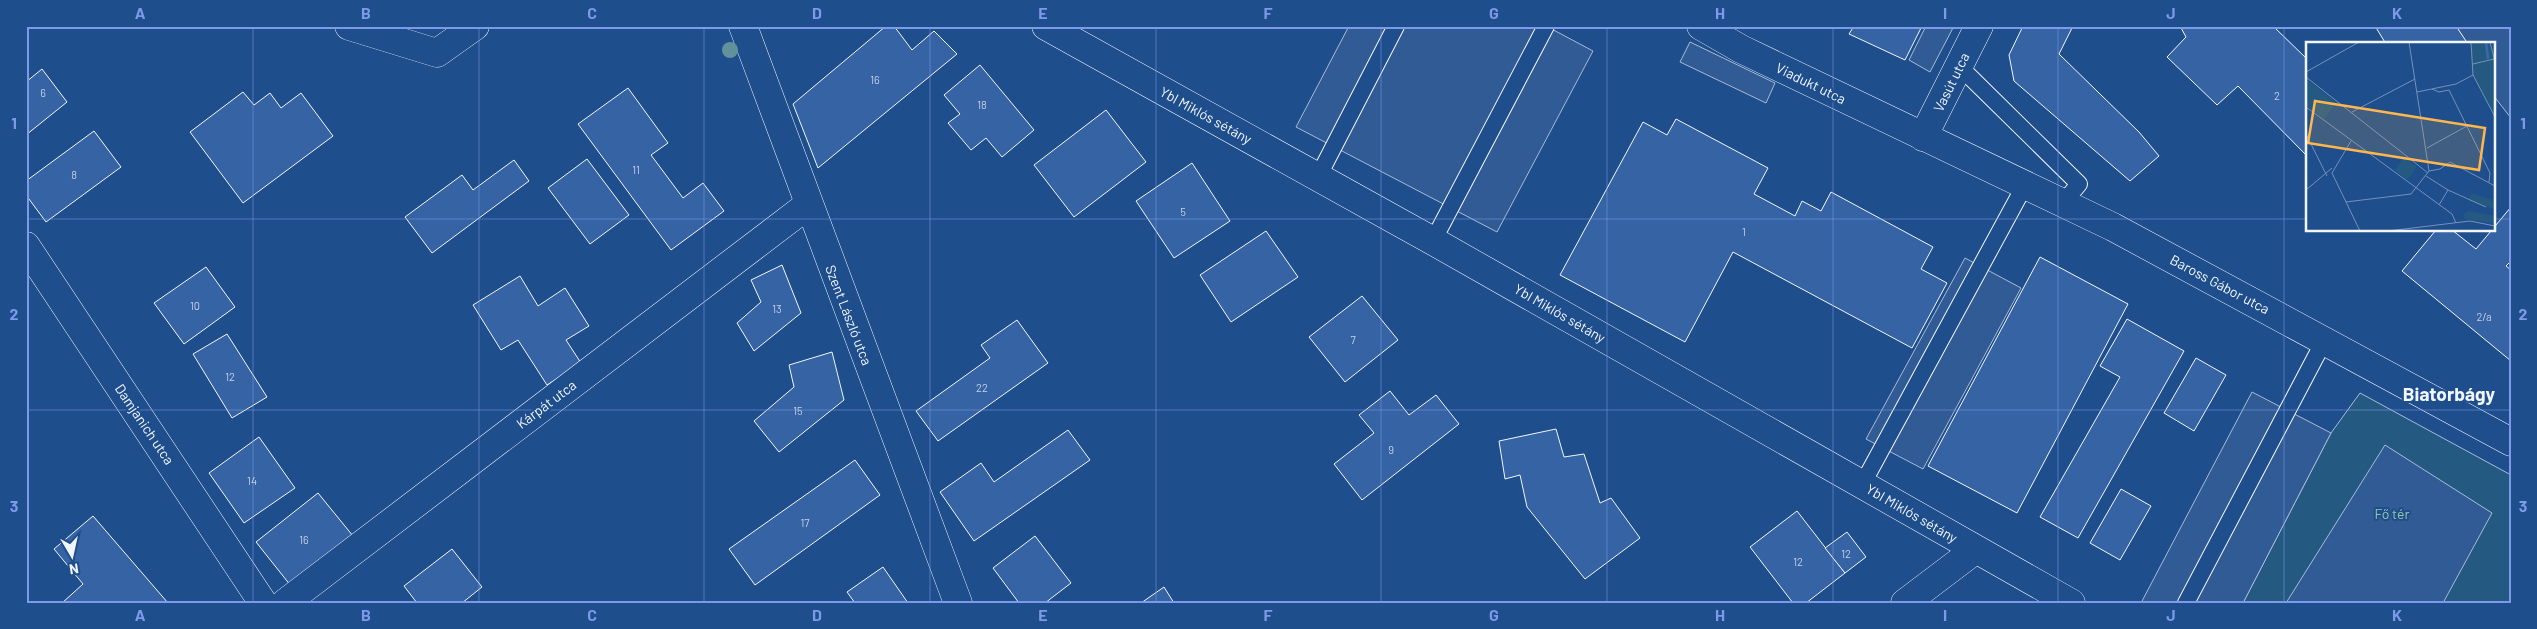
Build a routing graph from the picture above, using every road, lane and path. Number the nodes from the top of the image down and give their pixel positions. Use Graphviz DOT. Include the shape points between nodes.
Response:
graph roads {
  1 [pos="349,26"];
  2 [pos="475,26"];
  3 [pos="743,26"];
  4 [pos="1046,26"];
  5 [pos="1396,26"];
  6 [pos="1546,26"];
  7 [pos="1701,26"];
  8 [pos="1979,26"];
  9 [pos="1959,66"];
  10 [pos="1923,137"];
  11 [pos="1318,177"];
  12 [pos="2025,185"];
  13 [pos="2063,203"];
  14 [pos="808,205"];
  15 [pos="1433,241"];
  16 [pos="26,246"];
  17 [pos="2324,341"];
  18 [pos="2511,442"];
  19 [pos="1862,485"];
  20 [pos="1975,550"];
  21 [pos="263,603"];
  22 [pos="285,603"];
  23 [pos="958,603"];
  24 [pos="1905,603"];
  25 [pos="2071,603"];
  26 [pos="2186,603"];
  1 -- 2 [label="street" via="437,53"];
  3 -- 14 [label="street, Szent László utca"];
  4 -- 11 [label="street, Ybl Miklós sétány"];
  5 -- 11 [label="lane"];
  6 -- 15 [label="lane"];
  7 -- 10 [label="street, Viadukt utca" via="1741,49"];
  8 -- 9 [label="street, Vasút utca"];
  9 -- 10 [label="street, Vasút utca"];
  9 -- 13 [label="lane" via="2079,184"];
  10 -- 12 [label="street, Baross Gábor utca"];
  11 -- 15 [label="street, Ybl Miklós sétány"];
  12 -- 13 [label="street, Baross Gábor utca"];
  12 -- 19 [label="lane"];
  13 -- 17 [label="street, Baross Gábor utca"];
  14 -- 22 [label="street, Kárpát utca"];
  14 -- 23 [label="street, Szent László utca"];
  15 -- 19 [label="street, Ybl Miklós sétány"];
  16 -- 21 [label="street, Damjanich utca"];
  17 -- 18 [label="street, Baross Gábor utca"];
  17 -- 26 [label="lane"];
  19 -- 20 [label="street, Ybl Miklós sétány"];
  20 -- 24 [label="street"];
  20 -- 25 [label="street, Ybl Miklós sétány"];
}
